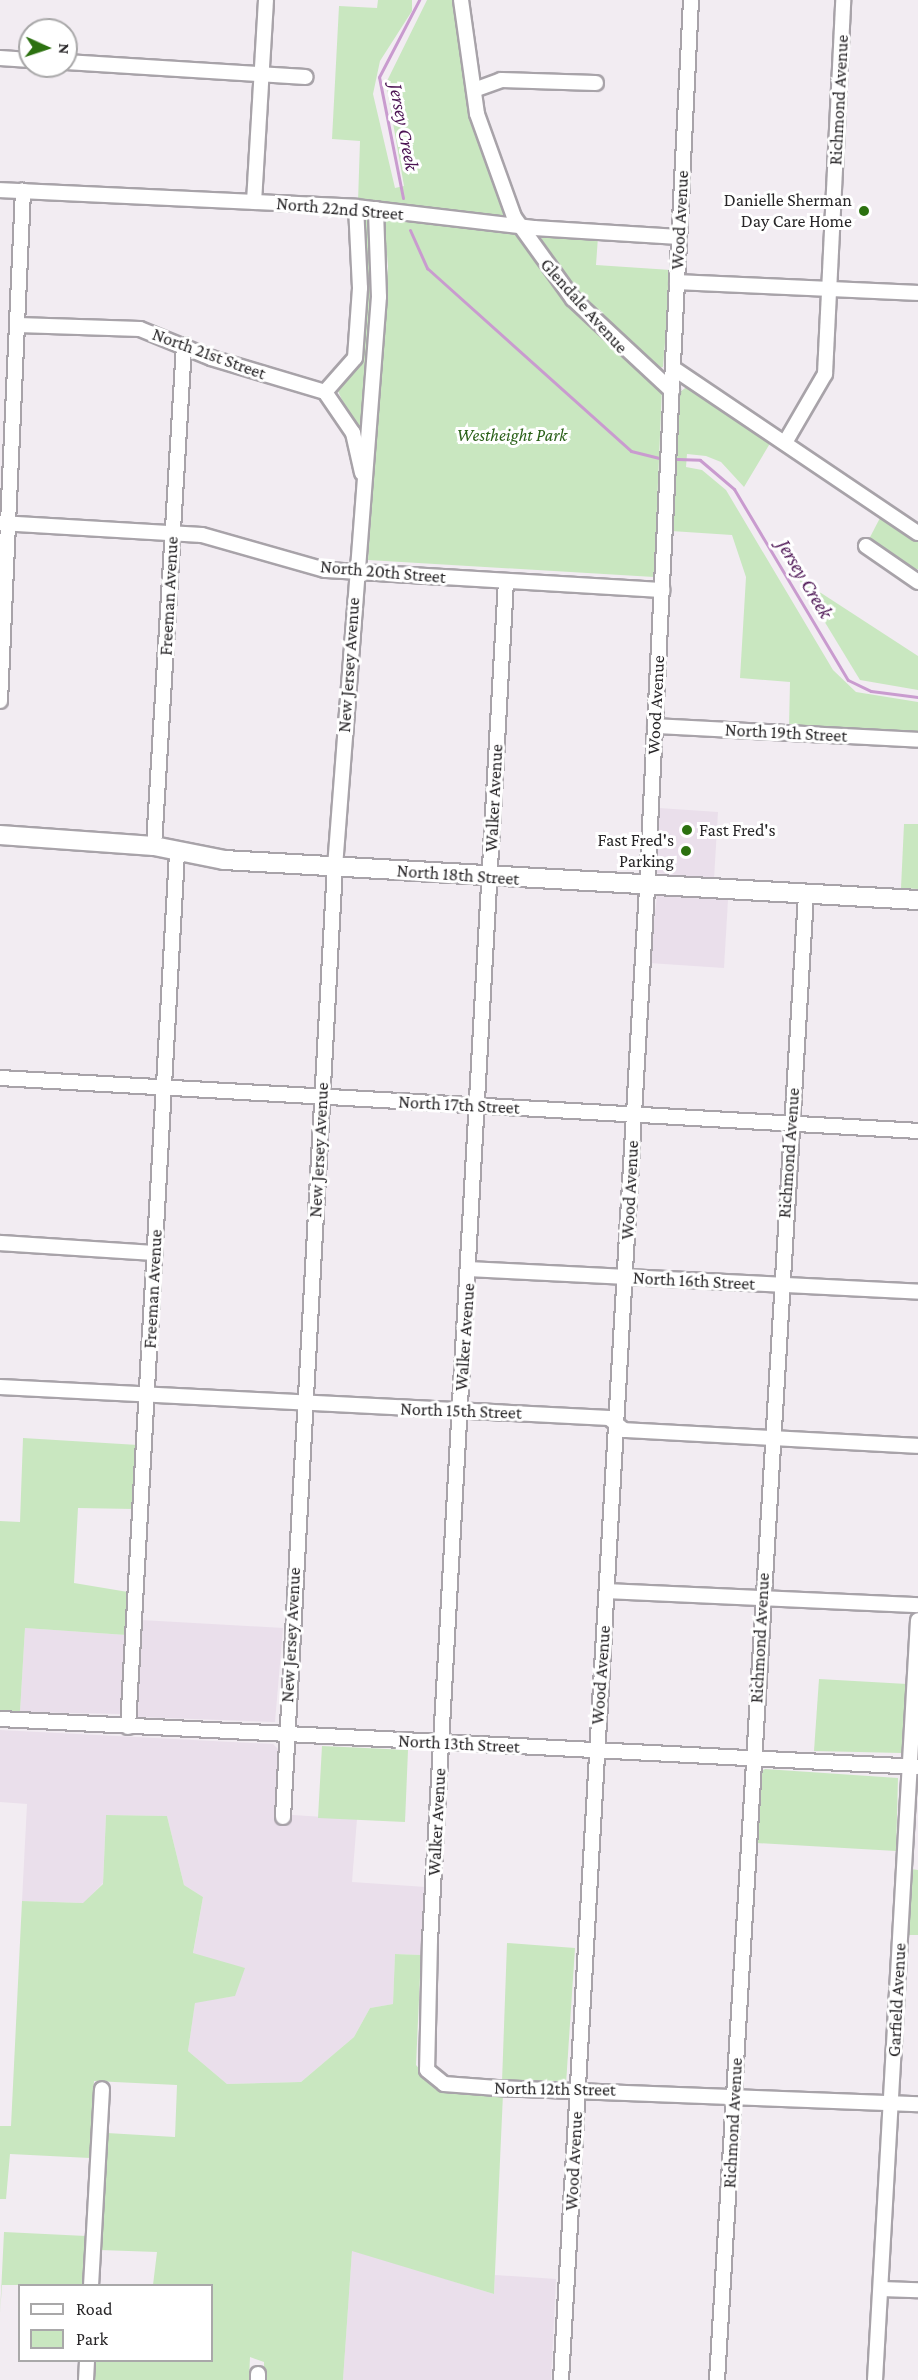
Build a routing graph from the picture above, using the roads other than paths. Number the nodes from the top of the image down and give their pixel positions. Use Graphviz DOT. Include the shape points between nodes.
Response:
graph roads {
  1 [pos="266,0"];
  2 [pos="461,0"];
  3 [pos="691,0"];
  4 [pos="843,0"];
  5 [pos="0,58"];
  6 [pos="18,59"];
  7 [pos="78,63"];
  8 [pos="261,74"];
  9 [pos="306,77"];
  10 [pos="597,83"];
  11 [pos="474,90"];
  12 [pos="0,190"];
  13 [pos="23,191"];
  14 [pos="254,202"];
  15 [pos="357,207"];
  16 [pos="376,209"];
  17 [pos="519,224"];
  18 [pos="679,237"];
  19 [pos="677,282"];
  20 [pos="830,291"];
  21 [pos="918,294"];
  22 [pos="18,325"];
  23 [pos="184,345"];
  24 [pos="673,368"];
  25 [pos="672,391"];
  26 [pos="325,392"];
  27 [pos="786,441"];
  28 [pos="10,454"];
  29 [pos="0,477"];
  30 [pos="364,484"];
  31 [pos="4,523"];
  32 [pos="172,531"];
  33 [pos="918,532"];
  34 [pos="866,546"];
  35 [pos="355,572"];
  36 [pos="917,580"];
  37 [pos="506,581"];
  38 [pos="662,590"];
  39 [pos="0,701"];
  40 [pos="655,726"];
  41 [pos="918,740"];
  42 [pos="0,835"];
  43 [pos="154,846"];
  44 [pos="177,852"];
  45 [pos="335,867"];
  46 [pos="490,876"];
  47 [pos="647,887"];
  48 [pos="806,896"];
  49 [pos="918,900"];
  50 [pos="0,1078"];
  51 [pos="166,1088"];
  52 [pos="321,1097"];
  53 [pos="479,1106"];
  54 [pos="634,1115"];
  55 [pos="791,1125"];
  56 [pos="918,1131"];
  57 [pos="0,1243"];
  58 [pos="155,1253"];
  59 [pos="470,1269"];
  60 [pos="625,1277"];
  61 [pos="781,1286"];
  62 [pos="918,1292"];
  63 [pos="0,1387"];
  64 [pos="148,1394"];
  65 [pos="304,1404"];
  66 [pos="460,1411"];
  67 [pos="618,1425"];
  68 [pos="772,1438"];
  69 [pos="918,1446"];
  70 [pos="607,1591"];
  71 [pos="763,1599"];
  72 [pos="918,1605"];
  73 [pos="918,1620"];
  74 [pos="0,1719"];
  75 [pos="128,1726"];
  76 [pos="285,1734"];
  77 [pos="441,1744"];
  78 [pos="596,1752"];
  79 [pos="753,1759"];
  80 [pos="914,1767"];
  81 [pos="283,1817"];
  82 [pos="444,2084"];
  83 [pos="102,2089"];
  84 [pos="578,2092"];
  85 [pos="734,2096"];
  86 [pos="892,2103"];
  87 [pos="918,2104"];
  88 [pos="91,2284"];
  89 [pos="881,2289"];
  90 [pos="918,2290"];
  91 [pos="87,2362"];
  92 [pos="86,2380"];
  93 [pos="561,2380"];
  94 [pos="717,2380"];
  95 [pos="875,2380"];
  1 -- 8 [label="street"];
  2 -- 11 [label="street, Glendale Avenue"];
  3 -- 18 [label="street, Wood Avenue"];
  4 -- 20 [label="street, Richmond Avenue"];
  5 -- 6 [label="street"];
  7 -- 8 [label="street"];
  8 -- 9 [label="street"];
  8 -- 14 [label="street"];
  10 -- 11 [label="street" via="501,80"];
  11 -- 17 [label="street, Glendale Avenue" via="486,144"];
  12 -- 13 [label="street, North 22nd Street"];
  13 -- 14 [label="street, North 22nd Street"];
  13 -- 22 [label="street"];
  14 -- 15 [label="street, North 22nd Street"];
  15 -- 16 [label="street, North 22nd Street"];
  15 -- 26 [label="street" via="360,288 355,358"];
  16 -- 17 [label="street, North 22nd Street"];
  16 -- 30 [label="street, New Jersey Avenue" via="379,297"];
  17 -- 18 [label="street, North 22nd Street"];
  17 -- 25 [label="street, Glendale Avenue" via="573,299"];
  18 -- 19 [label="street, Wood Avenue"];
  19 -- 20 [label="street"];
  19 -- 24 [label="street, Wood Avenue"];
  20 -- 21 [label="street"];
  20 -- 27 [label="street, Richmond Avenue" via="825,374"];
  22 -- 23 [label="street, North 21st Street" via="140,329"];
  22 -- 28 [label="street"];
  23 -- 26 [label="street, North 21st Street"];
  23 -- 32 [label="street, Freeman Avenue"];
  24 -- 25 [label="street, Wood Avenue"];
  24 -- 27 [label="street"];
  25 -- 38 [label="street, Wood Avenue"];
  26 -- 30 [label="street, New Jersey Avenue" via="353,433"];
  27 -- 33 [label="street"];
  28 -- 29 [label="street"];
  28 -- 31 [label="street"];
  30 -- 35 [label="street, New Jersey Avenue"];
  31 -- 32 [label="street, North 20th Street"];
  31 -- 39 [label="street"];
  32 -- 35 [label="street, North 20th Street"];
  32 -- 43 [label="street, Freeman Avenue"];
  34 -- 36 [label="street"];
  35 -- 37 [label="street, North 20th Street"];
  35 -- 45 [label="street, New Jersey Avenue"];
  37 -- 38 [label="street, North 20th Street"];
  37 -- 46 [label="street, Walker Avenue"];
  38 -- 40 [label="street, Wood Avenue"];
  40 -- 41 [label="street, North 19th Street"];
  40 -- 47 [label="street, Wood Avenue"];
  42 -- 43 [label="main road, North 18th Street"];
  43 -- 44 [label="main road, North 18th Street"];
  44 -- 45 [label="main road, North 18th Street"];
  44 -- 51 [label="street, Freeman Avenue"];
  45 -- 46 [label="main road, North 18th Street"];
  45 -- 52 [label="street, New Jersey Avenue"];
  46 -- 47 [label="main road, North 18th Street"];
  46 -- 53 [label="street, Walker Avenue"];
  47 -- 48 [label="main road, North 18th Street"];
  47 -- 54 [label="street, Wood Avenue"];
  48 -- 49 [label="main road, North 18th Street"];
  48 -- 55 [label="street, Richmond Avenue"];
  50 -- 51 [label="street, North 17th Street"];
  51 -- 52 [label="street, North 17th Street"];
  51 -- 58 [label="street, Freeman Avenue"];
  52 -- 53 [label="street, North 17th Street"];
  52 -- 65 [label="street, New Jersey Avenue"];
  53 -- 54 [label="street, North 17th Street"];
  53 -- 59 [label="street, Walker Avenue"];
  54 -- 55 [label="street, North 17th Street"];
  54 -- 60 [label="street, Wood Avenue"];
  55 -- 56 [label="street, North 17th Street"];
  55 -- 61 [label="street, Richmond Avenue"];
  57 -- 58 [label="street"];
  58 -- 64 [label="street, Freeman Avenue"];
  59 -- 60 [label="street, North 16th Street"];
  59 -- 66 [label="street, Walker Avenue"];
  60 -- 61 [label="street, North 16th Street"];
  60 -- 67 [label="street, Wood Avenue"];
  61 -- 62 [label="street, North 16th Street"];
  61 -- 68 [label="street, Richmond Avenue"];
  63 -- 64 [label="street, North 15th Street"];
  64 -- 65 [label="street, North 15th Street"];
  64 -- 75 [label="street, Freeman Avenue"];
  65 -- 66 [label="street, North 15th Street"];
  65 -- 76 [label="street, New Jersey Avenue"];
  66 -- 67 [label="street, North 15th Street" via="609,1418"];
  66 -- 77 [label="street, Walker Avenue"];
  67 -- 68 [label="street, North 15th Street" via="624,1430"];
  67 -- 70 [label="street, Wood Avenue"];
  68 -- 69 [label="street, North 15th Street"];
  68 -- 71 [label="street, Richmond Avenue"];
  70 -- 71 [label="street"];
  70 -- 78 [label="street, Wood Avenue"];
  71 -- 72 [label="street"];
  71 -- 79 [label="street, Richmond Avenue"];
  73 -- 80 [label="street, Garfield Avenue"];
  74 -- 75 [label="street, North 13th Street"];
  75 -- 76 [label="street, North 13th Street"];
  76 -- 77 [label="street, North 13th Street"];
  76 -- 81 [label="street, New Jersey Avenue"];
  77 -- 78 [label="street, North 13th Street"];
  77 -- 82 [label="street, Walker Avenue" via="426,2028 427,2070"];
  78 -- 79 [label="street, North 13th Street"];
  78 -- 84 [label="street, Wood Avenue"];
  79 -- 80 [label="street, North 13th Street"];
  79 -- 85 [label="street, Richmond Avenue"];
  80 -- 86 [label="street, Garfield Avenue"];
  82 -- 84 [label="street, North 12th Street"];
  83 -- 88 [label="street"];
  84 -- 85 [label="street, North 12th Street"];
  84 -- 93 [label="street, Wood Avenue"];
  85 -- 86 [label="street, North 12th Street"];
  85 -- 94 [label="street, Richmond Avenue"];
  86 -- 87 [label="street, North 12th Street"];
  86 -- 89 [label="street, Garfield Avenue"];
  89 -- 90 [label="street"];
  89 -- 95 [label="street, Garfield Avenue"];
  91 -- 92 [label="street"];
}
